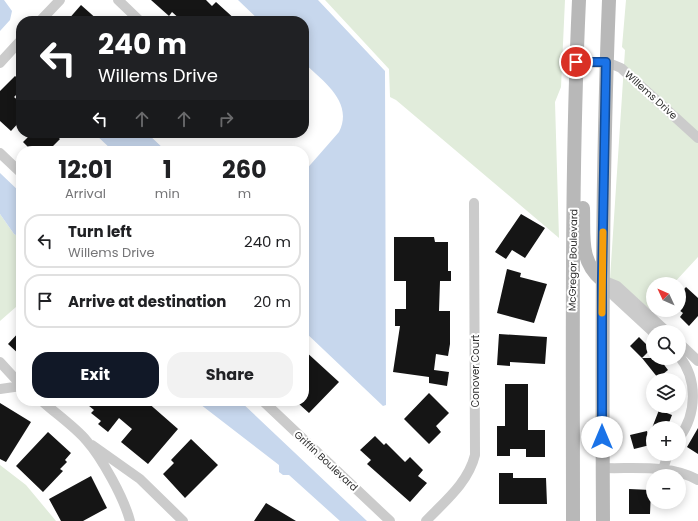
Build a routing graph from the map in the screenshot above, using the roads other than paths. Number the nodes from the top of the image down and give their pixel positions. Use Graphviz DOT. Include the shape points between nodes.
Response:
graph roads {
  1 [pos="60,0"];
  2 [pos="118,0"];
  3 [pos="579,0"];
  4 [pos="609,0"];
  5 [pos="45,16"];
  6 [pos="135,16"];
  7 [pos="16,45"];
  8 [pos="576,62"];
  9 [pos="606,62"];
  10 [pos="0,63"];
  11 [pos="698,138"];
  12 [pos="575,145"];
  13 [pos="0,154"];
  14 [pos="16,168"];
  15 [pos="474,203"];
  16 [pos="602,280"];
  17 [pos="646,325"];
  18 [pos="659,325"];
  19 [pos="686,350"];
  20 [pos="698,361"];
  21 [pos="0,362"];
  22 [pos="686,365"];
  23 [pos="16,380"];
  24 [pos="16,387"];
  25 [pos="0,389"];
  26 [pos="48,406"];
  27 [pos="268,406"];
  28 [pos="686,426"];
  29 [pos="86,440"];
  30 [pos="666,461"];
  31 [pos="603,468"];
  32 [pos="663,469"];
  33 [pos="686,475"];
  34 [pos="698,480"];
  35 [pos="130,521"];
  36 [pos="183,521"];
  37 [pos="390,521"];
  38 [pos="426,521"];
  39 [pos="573,521"];
  40 [pos="603,521"];
  1 -- 5 [label="street"];
  2 -- 6 [label="street"];
  3 -- 8 [label="main road, McGregor Boulevard"];
  4 -- 9 [label="main road"];
  7 -- 10 [label="street"];
  8 -- 9 [label="street, Willems Drive"];
  8 -- 12 [label="main road, McGregor Boulevard"];
  9 -- 11 [label="street, Willems Drive" via="620,68"];
  9 -- 16 [label="main road"];
  12 -- 16 [label="main road" via="582,162 585,254 593,272"];
  12 -- 39 [label="main road, McGregor Boulevard" via="572,326"];
  13 -- 14 [label="street"];
  15 -- 38 [label="street, Conover Court" via="475,455 466,479"];
  16 -- 17 [label="street" via="614,296"];
  16 -- 18 [label="street" via="617,286"];
  16 -- 31 [label="main road"];
  19 -- 20 [label="street"];
  21 -- 23 [label="street"];
  22 -- 28 [label="street" via="693,380 693,398"];
  24 -- 25 [label="street"];
  26 -- 29 [label="street"];
  27 -- 37 [label="street, Griffin Boulevard"];
  29 -- 35 [label="street" via="112,480"];
  29 -- 36 [label="street" via="140,479"];
  30 -- 32 [label="street"];
  31 -- 32 [label="street"];
  31 -- 40 [label="main road"];
  33 -- 34 [label="street"];
}
